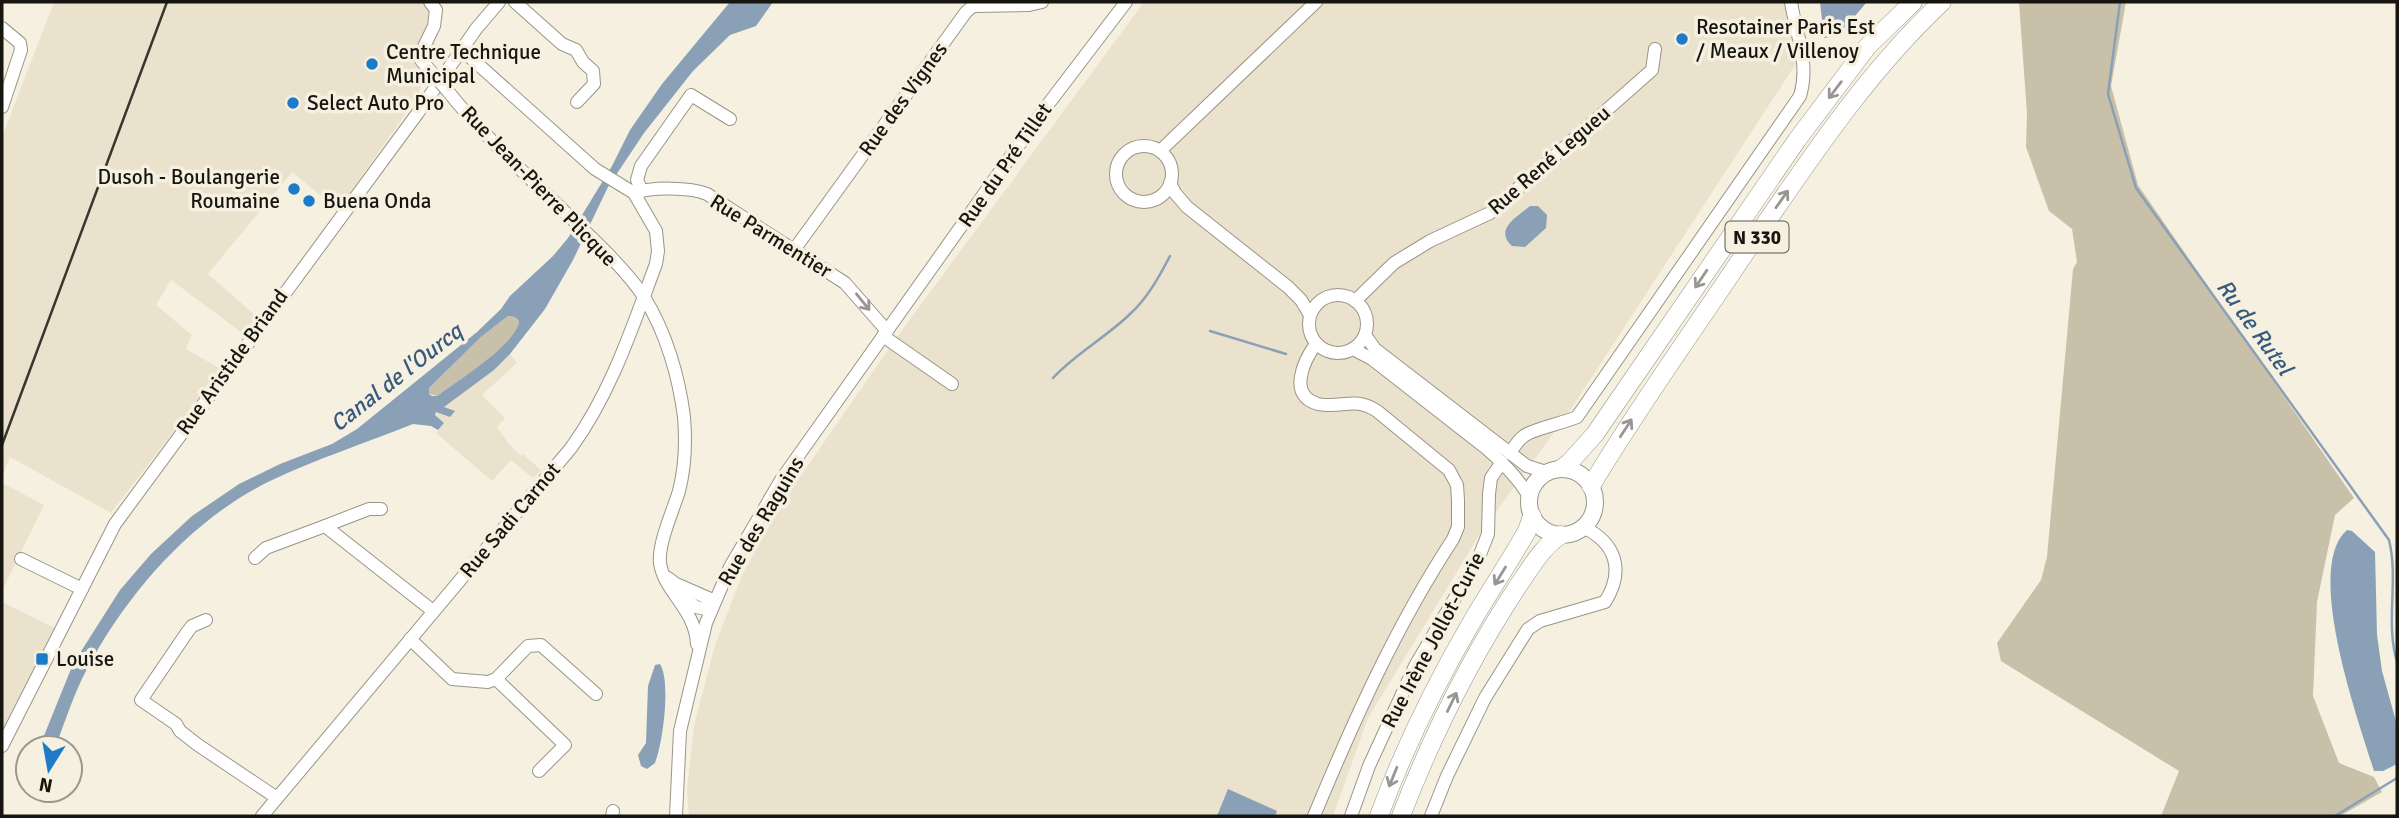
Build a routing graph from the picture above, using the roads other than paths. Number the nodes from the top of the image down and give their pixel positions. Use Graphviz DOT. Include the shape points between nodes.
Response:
graph roads {
  1 [pos="430,2"];
  2 [pos="499,2"];
  3 [pos="515,2"];
  4 [pos="1042,2"];
  5 [pos="1126,2"];
  6 [pos="1316,2"];
  7 [pos="1791,2"];
  8 [pos="1913,2"];
  9 [pos="1941,2"];
  10 [pos="2,28"];
  11 [pos="1655,49"];
  12 [pos="462,50"];
  13 [pos="578,102"];
  14 [pos="2,107"];
  15 [pos="730,119"];
  16 [pos="1160,150"];
  17 [pos="1170,183"];
  18 [pos="634,190"];
  19 [pos="1160,197"];
  20 [pos="1186,207"];
  21 [pos="794,250"];
  22 [pos="1288,287"];
  23 [pos="643,296"];
  24 [pos="1325,298"];
  25 [pos="1354,301"];
  26 [pos="1310,315"];
  27 [pos="885,333"];
  28 [pos="1365,335"];
  29 [pos="1317,344"];
  30 [pos="1353,349"];
  31 [pos="952,384"];
  32 [pos="1506,458"];
  33 [pos="1554,470"];
  34 [pos="1591,486"];
  35 [pos="1529,497"];
  36 [pos="381,509"];
  37 [pos="1532,516"];
  38 [pos="325,526"];
  39 [pos="1583,527"];
  40 [pos="1561,535"];
  41 [pos="255,558"];
  42 [pos="21,559"];
  43 [pos="663,575"];
  44 [pos="671,587"];
  45 [pos="82,589"];
  46 [pos="713,605"];
  47 [pos="433,611"];
  48 [pos="206,620"];
  49 [pos="410,639"];
  50 [pos="697,654"];
  51 [pos="496,679"];
  52 [pos="596,694"];
  53 [pos="2,746"];
  54 [pos="539,771"];
  55 [pos="277,798"];
  56 [pos="262,816"];
  57 [pos="676,816"];
  58 [pos="1314,816"];
  59 [pos="1351,816"];
  60 [pos="1379,816"];
  61 [pos="1401,816"];
  62 [pos="1431,816"];
  1 -- 23 [label="street, Rue Jean-Pierre Plicque, bridge" via="436,10 434,26 421,60 480,130 594,240"];
  2 -- 12 [label="street, Rue Aristide Briand"];
  3 -- 13 [label="street" via="562,44 576,50 593,71 594,85"];
  4 -- 21 [label="street, Rue des Vignes" via="973,6 966,12"];
  5 -- 27 [label="street, Rue du Pré Tillet"];
  6 -- 16 [label="street"];
  7 -- 32 [label="street" via="1805,63 1800,96 1577,416 1529,432"];
  8 -- 33 [label="highway, N 330, one-way" via="1867,47 1797,140 1595,434 1569,463"];
  34 -- 9 [label="highway, N 330, one-way" via="1639,408 1815,152 1878,69"];
  10 -- 14 [label="street" via="20,43 21,50"];
  11 -- 25 [label="street, Rue René Legueu" via="1652,70 1490,213 1394,263"];
  12 -- 18 [label="street" via="595,169"];
  12 -- 45 [label="street, Rue Aristide Briand" via="115,524"];
  15 -- 18 [label="street" via="691,95 641,166"];
  16 -- 17 [label="street" via="1171,165"];
  16 -- 19 [label="street" via="1132,147 1115,169 1125,195 1142,202"];
  17 -- 19 [label="street"];
  17 -- 20 [label="street"];
  18 -- 21 [label="street, Rue Parmentier" via="707,194"];
  18 -- 23 [label="street, Rue Sadi Carnot" via="656,231 658,251"];
  19 -- 20 [label="street"];
  20 -- 22 [label="street"];
  21 -- 27 [label="street, Rue Parmentier, one-way" via="845,284"];
  22 -- 24 [label="street"];
  22 -- 26 [label="street"];
  23 -- 43 [label="street, Rue Jean-Pierre Plicque" via="670,353 684,419 680,488 661,549"];
  23 -- 47 [label="street, Rue Sadi Carnot" via="587,426"];
  24 -- 25 [label="street" via="1340,295"];
  24 -- 26 [label="street"];
  25 -- 28 [label="street" via="1366,316"];
  26 -- 29 [label="street" via="1309,331"];
  27 -- 31 [label="street, Rue Parmentier"];
  27 -- 46 [label="street, Rue des Raguins" via="775,491"];
  28 -- 30 [label="street"];
  28 -- 32 [label="street" via="1375,349"];
  29 -- 30 [label="street" via="1334,353"];
  29 -- 58 [label="street" via="1303,365 1300,381 1305,394 1314,403 1366,403 1449,470 1457,485 1458,527 1388,650"];
  30 -- 32 [label="street"];
  32 -- 33 [label="street"];
  32 -- 35 [label="street"];
  32 -- 59 [label="street, Rue Irène Jollot-Curie" via="1491,478 1488,534 1479,557 1415,666"];
  33 -- 34 [label="main road" via="1579,473"];
  33 -- 35 [label="main road, N 330" via="1532,487"];
  34 -- 39 [label="main road, N 330" via="1594,508"];
  35 -- 37 [label="main road"];
  36 -- 38 [label="street"];
  37 -- 40 [label="main road" via="1544,529"];
  37 -- 60 [label="highway, one-way" via="1417,724"];
  38 -- 41 [label="street" via="266,548"];
  38 -- 47 [label="street"];
  39 -- 40 [label="main road"];
  39 -- 62 [label="street" via="1600,535 1614,559 1612,591 1605,602 1540,621 1528,629 1485,698"];
  61 -- 40 [label="highway, one-way" via="1490,631 1531,566"];
  42 -- 45 [label="street"];
  43 -- 44 [label="street"];
  43 -- 46 [label="street"];
  44 -- 46 [label="street" via="696,607"];
  44 -- 50 [label="street" via="696,631"];
  45 -- 53 [label="street, Rue Aristide Briand"];
  46 -- 50 [label="street, Rue des Raguins"];
  47 -- 49 [label="street, Rue Sadi Carnot"];
  48 -- 55 [label="street" via="192,626 141,700"];
  49 -- 51 [label="street" via="452,679"];
  49 -- 55 [label="street, Rue Sadi Carnot"];
  50 -- 57 [label="street, Rue des Raguins" via="680,731"];
  51 -- 52 [label="street" via="528,646 541,645"];
  51 -- 54 [label="street" via="565,745"];
  55 -- 56 [label="street, Rue Sadi Carnot"];
}
